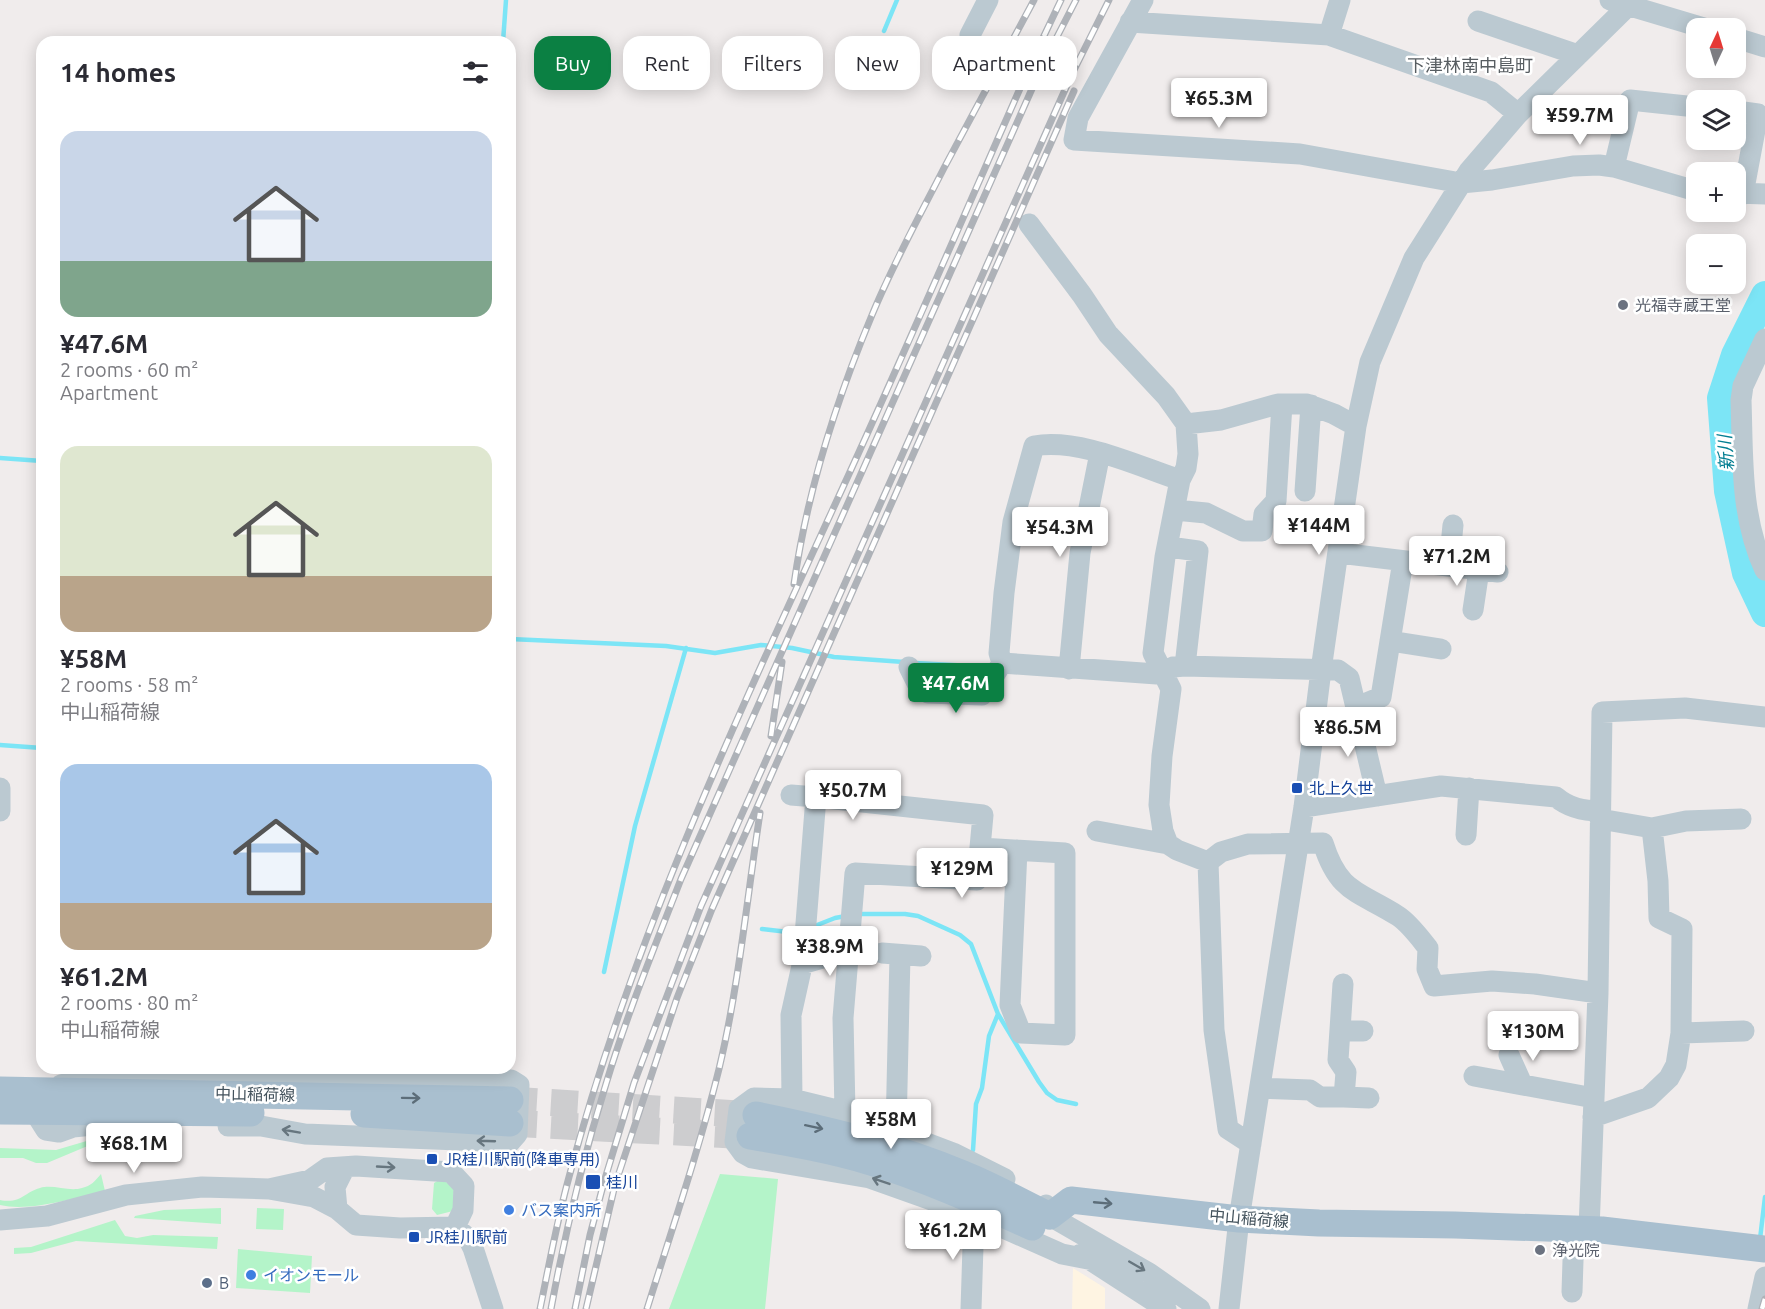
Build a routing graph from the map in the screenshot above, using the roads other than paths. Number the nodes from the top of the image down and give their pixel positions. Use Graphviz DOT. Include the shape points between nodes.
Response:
graph roads {
  1 [pos="988,0"];
  2 [pos="1143,0"];
  3 [pos="1340,0"];
  4 [pos="1624,2"];
  5 [pos="1478,21"];
  6 [pos="1130,22"];
  7 [pos="1686,22"];
  8 [pos="970,35"];
  9 [pos="1329,35"];
  10 [pos="1746,41"];
  11 [pos="1765,47"];
  12 [pos="1578,55"];
  13 [pos="1686,106"];
  14 [pos="1762,108"];
  15 [pos="1746,110"];
  16 [pos="1518,114"];
  17 [pos="1614,167"];
  18 [pos="1746,168"];
  19 [pos="1461,183"];
  20 [pos="1686,188"];
  21 [pos="1746,194"];
  22 [pos="1765,194"];
  23 [pos="1029,224"];
  24 [pos="1765,339"];
  25 [pos="1757,375"];
  26 [pos="1282,404"];
  27 [pos="1311,405"];
  28 [pos="1186,424"];
  29 [pos="1356,426"];
  30 [pos="1100,453"];
  31 [pos="1180,480"];
  32 [pos="1305,491"];
  33 [pos="1175,510"];
  34 [pos="1453,525"];
  35 [pos="1168,547"];
  36 [pos="1339,553"];
  37 [pos="1403,561"];
  38 [pos="1449,566"];
  39 [pos="1765,570"];
  40 [pos="1473,610"];
  41 [pos="1390,641"];
  42 [pos="1442,649"];
  43 [pos="1002,663"];
  44 [pos="1185,666"];
  45 [pos="909,667"];
  46 [pos="1069,669"];
  47 [pos="1321,670"];
  48 [pos="1164,671"];
  49 [pos="1357,707"];
  50 [pos="1765,717"];
  51 [pos="1469,788"];
  52 [pos="0,789"];
  53 [pos="791,795"];
  54 [pos="1377,796"];
  55 [pos="816,797"];
  56 [pos="1304,807"];
  57 [pos="0,811"];
  58 [pos="1600,815"];
  59 [pos="1741,819"];
  60 [pos="1652,828"];
  61 [pos="1097,831"];
  62 [pos="1466,835"];
  63 [pos="1168,844"];
  64 [pos="1298,844"];
  65 [pos="980,848"];
  66 [pos="1017,850"];
  67 [pos="1208,862"];
  68 [pos="847,951"];
  69 [pos="901,954"];
  70 [pos="802,964"];
  71 [pos="1343,984"];
  72 [pos="1598,993"];
  73 [pos="1340,1030"];
  74 [pos="1363,1031"];
  75 [pos="1744,1031"];
  76 [pos="1681,1033"];
  77 [pos="1509,1055"];
  78 [pos="1474,1076"];
  79 [pos="1522,1084"];
  80 [pos="1260,1088"];
  81 [pos="0,1090"];
  82 [pos="1344,1097"];
  83 [pos="1369,1098"];
  84 [pos="792,1099"];
  85 [pos="39,1100"];
  86 [pos="1594,1107"];
  87 [pos="0,1111"];
  88 [pos="510,1112"];
  89 [pos="845,1112"];
  90 [pos="753,1126"];
  91 [pos="896,1131"];
  92 [pos="1251,1144"];
  93 [pos="345,1167"];
  94 [pos="269,1189"];
  95 [pos="337,1209"];
  96 [pos="974,1215"];
  97 [pos="1239,1219"];
  98 [pos="0,1220"];
  99 [pos="1046,1224"];
  100 [pos="455,1227"];
  101 [pos="1581,1230"];
  102 [pos="1765,1249"];
  103 [pos="1093,1260"];
  104 [pos="1765,1278"];
  105 [pos="1572,1292"];
  106 [pos="493,1309"];
  107 [pos="971,1309"];
  108 [pos="1166,1309"];
  109 [pos="1200,1309"];
  110 [pos="1229,1309"];
  111 [pos="1758,1309"];
  1 -- 8 [label="street"];
  2 -- 6 [label="street"];
  3 -- 9 [label="street"];
  4 -- 7 [label="street"];
  4 -- 12 [label="street"];
  5 -- 12 [label="street"];
  6 -- 9 [label="street"];
  6 -- 19 [label="street" via="1078,118 1074,140 1300,154"];
  9 -- 16 [label="street" via="1491,92"];
  10 -- 11 [label="street"];
  12 -- 16 [label="street"];
  13 -- 17 [label="street" via="1630,100"];
  14 -- 15 [label="street"];
  14 -- 18 [label="street"];
  16 -- 19 [label="street"];
  17 -- 19 [label="street" via="1574,166"];
  17 -- 20 [label="street"];
  19 -- 29 [label="street" via="1414,258 1370,362"];
  21 -- 22 [label="street"];
  23 -- 28 [label="street" via="1108,334 1167,396"];
  24 -- 25 [label="street"];
  25 -- 39 [label="street" via="1743,386 1741,400 1747,510 1755,550"];
  26 -- 27 [label="street"];
  26 -- 28 [label="street" via="1221,420"];
  26 -- 33 [label="street" via="1276,501 1264,514 1262,531 1243,531 1206,513"];
  27 -- 29 [label="street"];
  27 -- 32 [label="street"];
  28 -- 31 [label="street" via="1188,454"];
  29 -- 36 [label="street"];
  30 -- 31 [label="street"];
  30 -- 43 [label="street" via="1046,444 1034,446 1013,522 999,643"];
  30 -- 46 [label="street" via="1080,553"];
  31 -- 33 [label="street"];
  33 -- 35 [label="street"];
  34 -- 38 [label="street"];
  35 -- 44 [label="street" via="1198,551"];
  35 -- 48 [label="street" via="1153,653"];
  36 -- 37 [label="street"];
  36 -- 47 [label="street"];
  37 -- 38 [label="street"];
  37 -- 41 [label="street"];
  38 -- 40 [label="street" via="1489,571"];
  41 -- 42 [label="street"];
  41 -- 49 [label="street" via="1382,697"];
  43 -- 45 [label="street" via="982,695 928,693"];
  43 -- 46 [label="street"];
  44 -- 47 [label="street"];
  44 -- 48 [label="street"];
  46 -- 48 [label="street" via="1157,674"];
  47 -- 49 [label="street" via="1338,670 1349,678"];
  47 -- 56 [label="street"];
  48 -- 63 [label="street" via="1171,689 1159,805"];
  49 -- 54 [label="street"];
  50 -- 58 [label="street" via="1685,708 1602,712"];
  51 -- 54 [label="street" via="1441,786"];
  51 -- 58 [label="street" via="1556,797 1566,805"];
  51 -- 62 [label="street"];
  52 -- 57 [label="street"];
  53 -- 55 [label="street"];
  54 -- 56 [label="street"];
  55 -- 65 [label="street" via="983,815"];
  55 -- 70 [label="street"];
  56 -- 64 [label="street"];
  58 -- 60 [label="street"];
  58 -- 72 [label="street"];
  59 -- 60 [label="street" via="1686,821"];
  60 -- 76 [label="street" via="1659,918 1682,928"];
  61 -- 63 [label="street"];
  63 -- 67 [label="street"];
  64 -- 67 [label="street" via="1248,844 1221,852"];
  64 -- 72 [label="street" via="1323,843 1340,879 1350,889 1400,917 1428,948 1427,969 1434,986 1492,981"];
  64 -- 80 [label="street"];
  65 -- 66 [label="street"];
  65 -- 68 [label="street" via="977,880 855,873"];
  66 -- 66 [label="street" via="1065,853 1065,1035 1021,1033 1010,1005"];
  67 -- 92 [label="street" via="1214,1030 1228,1129"];
  68 -- 70 [label="street"];
  68 -- 89 [label="street" via="843,1018"];
  69 -- 91 [label="street"];
  70 -- 84 [label="street" via="791,1015"];
  71 -- 73 [label="street"];
  72 -- 86 [label="street"];
  73 -- 74 [label="street"];
  73 -- 82 [label="street" via="1338,1060 1346,1072"];
  75 -- 76 [label="street"];
  76 -- 86 [label="street" via="1676,1065 1659,1090 1636,1103"];
  77 -- 79 [label="street"];
  78 -- 79 [label="street"];
  79 -- 86 [label="street"];
  80 -- 82 [label="street" via="1310,1090 1320,1097"];
  80 -- 92 [label="street"];
  81 -- 85 [label="main road, 中山稲荷線"];
  82 -- 83 [label="street"];
  84 -- 89 [label="street"];
  96 -- 84 [label="street, one-way" via="870,1178 752,1158 743,1153 735,1142 739,1109 754,1098"];
  85 -- 85 [label="street, one-way" via="98,1075 369,1076 511,1080 519,1085 517,1134 510,1142 305,1134 261,1126 93,1125 54,1133 46,1130"];
  85 -- 87 [label="main road, 中山稲荷線"];
  85 -- 88 [label="main road, 中山稲荷線" via="360,1114"];
  86 -- 101 [label="street"];
  89 -- 91 [label="street"];
  90 -- 99 [label="main road" via="822,1129 886,1146 963,1174"];
  91 -- 99 [label="street" via="953,1153 1035,1194 1045,1203"];
  92 -- 97 [label="street"];
  93 -- 94 [label="street" via="327,1168 310,1180"];
  93 -- 95 [label="street" via="335,1187"];
  93 -- 100 [label="street, one-way" via="452,1172 464,1186 463,1210"];
  94 -- 95 [label="street" via="314,1197"];
  94 -- 98 [label="street" via="202,1187 147,1192 47,1216"];
  95 -- 100 [label="street" via="356,1225"];
  96 -- 103 [label="street" via="1062,1254"];
  96 -- 107 [label="street"];
  99 -- 97 [label="main road, 中山稲荷線, one-way" via="1071,1200"];
  97 -- 101 [label="main road, 中山稲荷線"];
  97 -- 110 [label="street"];
  99 -- 103 [label="street"];
  99 -- 109 [label="street, one-way" via="1149,1273"];
  100 -- 106 [label="street" via="473,1248"];
  101 -- 102 [label="main road, 中山稲荷線"];
  101 -- 105 [label="street"];
  103 -- 108 [label="street"];
  104 -- 111 [label="street"];
}
